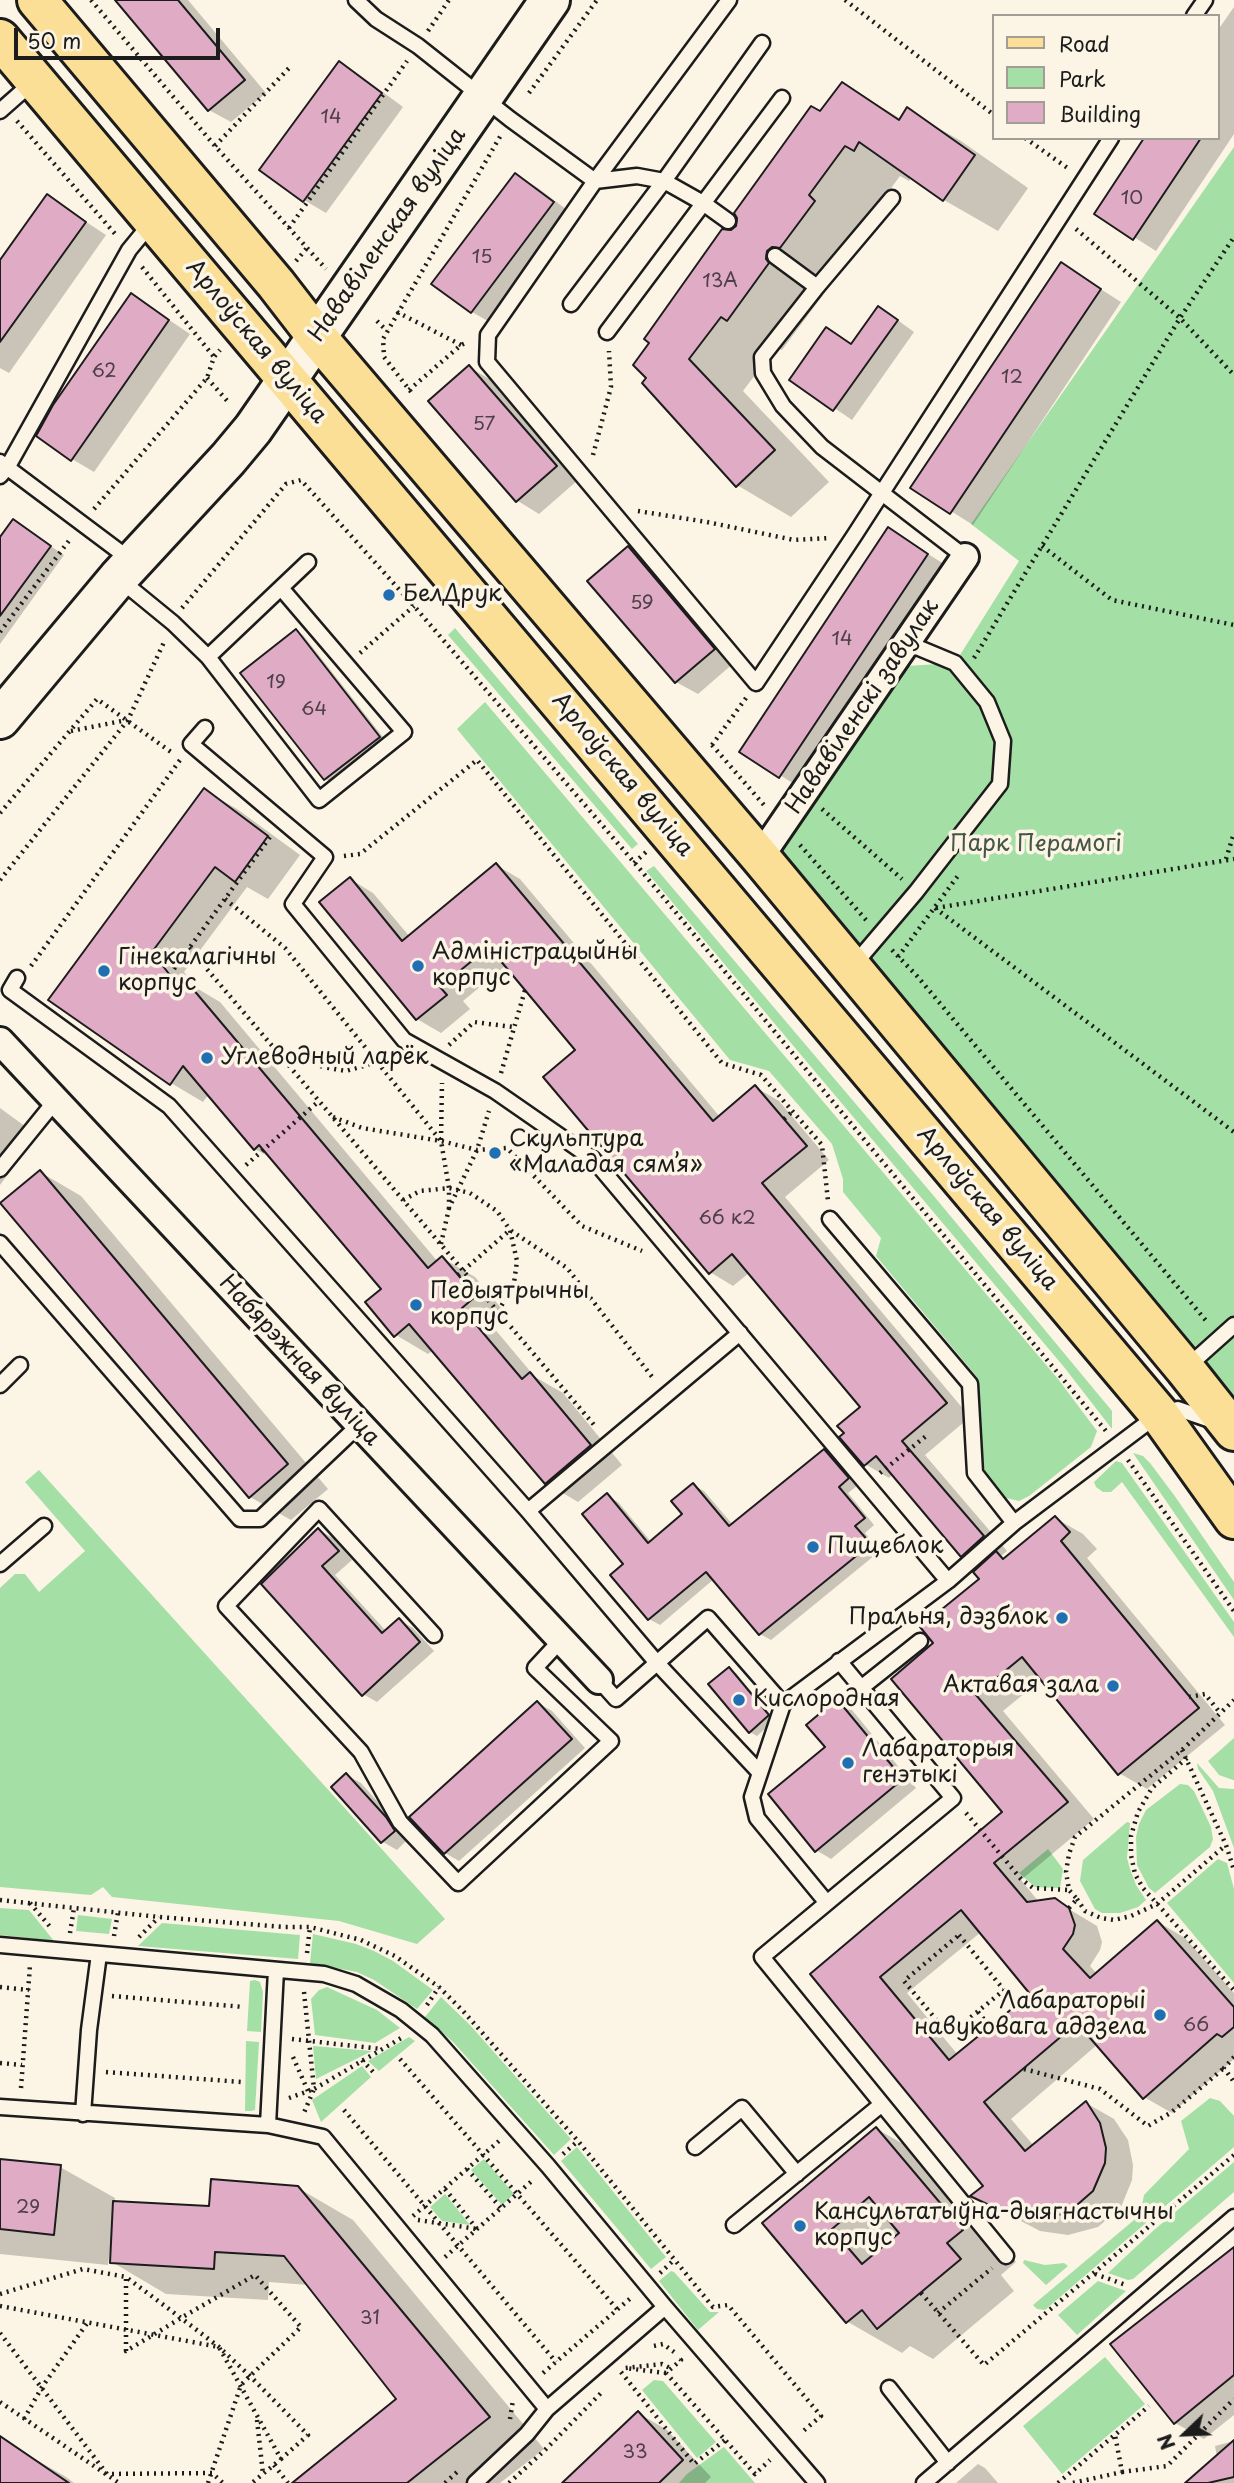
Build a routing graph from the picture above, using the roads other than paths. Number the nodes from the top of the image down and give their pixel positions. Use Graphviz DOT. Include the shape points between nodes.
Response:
graph roads {
  1 [pos="37,0"];
  2 [pos="356,0"];
  3 [pos="550,0"];
  4 [pos="729,0"];
  5 [pos="0,39"];
  6 [pos="762,43"];
  7 [pos="35,80"];
  8 [pos="782,98"];
  9 [pos="3,108"];
  10 [pos="496,108"];
  11 [pos="1110,140"];
  12 [pos="595,181"];
  13 [pos="664,181"];
  14 [pos="892,198"];
  15 [pos="703,203"];
  16 [pos="153,220"];
  17 [pos="728,221"];
  18 [pos="775,256"];
  19 [pos="817,286"];
  20 [pos="572,304"];
  21 [pos="607,332"];
  22 [pos="317,337"];
  23 [pos="287,379"];
  24 [pos="2,468"];
  25 [pos="881,494"];
  26 [pos="965,557"];
  27 [pos="308,562"];
  28 [pos="125,570"];
  29 [pos="281,588"];
  30 [pos="907,643"];
  31 [pos="208,657"];
  32 [pos="0,719"];
  33 [pos="205,728"];
  34 [pos="760,857"];
  35 [pos="852,967"];
  36 [pos="17,978"];
  37 [pos="0,1041"];
  38 [pos="56,1100"];
  39 [pos="0,1169"];
  40 [pos="830,1219"];
  41 [pos="0,1242"];
  42 [pos="1234,1325"];
  43 [pos="740,1333"];
  44 [pos="20,1365"];
  45 [pos="1185,1368"];
  46 [pos="0,1385"];
  47 [pos="1159,1414"];
  48 [pos="359,1425"];
  49 [pos="1234,1433"];
  50 [pos="527,1511"];
  51 [pos="1234,1519"];
  52 [pos="1014,1523"];
  53 [pos="44,1526"];
  54 [pos="0,1564"];
  55 [pos="948,1581"];
  56 [pos="434,1635"];
  57 [pos="561,1640"];
  58 [pos="920,1641"];
  59 [pos="839,1661"];
  60 [pos="657,1662"];
  61 [pos="599,1681"];
  62 [pos="861,1688"];
  63 [pos="783,1704"];
  64 [pos="760,1773"];
  65 [pos="827,1903"];
  66 [pos="0,1945"];
  67 [pos="99,1954"];
  68 [pos="276,1970"];
  69 [pos="882,2104"];
  70 [pos="0,2107"];
  71 [pos="83,2114"];
  72 [pos="268,2125"];
  73 [pos="695,2147"];
  74 [pos="797,2174"];
  75 [pos="1234,2217"];
  76 [pos="734,2225"];
  77 [pos="1006,2256"];
  78 [pos="665,2307"];
  79 [pos="889,2388"];
  80 [pos="547,2409"];
  81 [pos="948,2463"];
  82 [pos="475,2483"];
  83 [pos="817,2483"];
  84 [pos="924,2483"];
  1 -- 22 [label="main road"];
  2 -- 10 [label="lane"];
  3 -- 10 [label="main road, Нававіленская вуліца"];
  4 -- 12 [label="lane"];
  5 -- 7 [label="main road, Арлоўская вуліца"];
  6 -- 13 [label="lane"];
  7 -- 9 [label="lane"];
  7 -- 16 [label="main road, Арлоўская вуліца"];
  8 -- 15 [label="lane"];
  10 -- 12 [label="lane"];
  10 -- 22 [label="main road, Нававіленская вуліца"];
  11 -- 25 [label="lane"];
  12 -- 13 [label="lane" via="637,176"];
  12 -- 25 [label="lane" via="488,335 487,362 756,683"];
  13 -- 15 [label="lane"];
  13 -- 20 [label="lane"];
  14 -- 19 [label="lane"];
  15 -- 17 [label="lane"];
  15 -- 21 [label="lane"];
  16 -- 23 [label="main road, Арлоўская вуліца"];
  16 -- 24 [label="lane" via="129,250"];
  18 -- 19 [label="lane"];
  19 -- 25 [label="lane" via="762,357 763,373 783,406 822,447"];
  22 -- 23 [label="main road, Нававіленская вуліца"];
  22 -- 34 [label="main road"];
  23 -- 28 [label="main road, Нававіленская вуліца" via="228,459"];
  23 -- 47 [label="main road, Арлоўская вуліца"];
  24 -- 28 [label="lane"];
  25 -- 26 [label="lane"];
  26 -- 30 [label="street, Нававіленскі завулак"];
  27 -- 29 [label="lane"];
  28 -- 31 [label="lane"];
  28 -- 32 [label="main road, Нававіленская вуліца"];
  29 -- 31 [label="lane"];
  29 -- 31 [label="lane" via="404,732 318,800"];
  30 -- 34 [label="street, Нававіленскі завулак"];
  30 -- 35 [label="lane" via="954,663 987,702 1003,741 1000,784"];
  33 -- 43 [label="lane" via="191,744 325,857 293,904 404,1040 495,1091 593,1158"];
  34 -- 35 [label="main road"];
  35 -- 45 [label="main road"];
  36 -- 50 [label="lane" via="10,990 169,1106"];
  37 -- 38 [label="street, Набярэжная вуліца"];
  38 -- 39 [label="lane"];
  38 -- 48 [label="street, Набярэжная вуліца"];
  40 -- 52 [label="lane" via="970,1384 975,1473"];
  41 -- 48 [label="lane" via="240,1519 260,1518"];
  42 -- 45 [label="lane"];
  43 -- 50 [label="lane"];
  43 -- 55 [label="lane"];
  44 -- 46 [label="lane"];
  45 -- 49 [label="main road"];
  47 -- 49 [label="lane" via="1178,1409"];
  47 -- 51 [label="main road, Арлоўская вуліца"];
  47 -- 52 [label="lane"];
  48 -- 57 [label="street, Набярэжная вуліца"];
  50 -- 60 [label="lane"];
  52 -- 55 [label="lane"];
  53 -- 54 [label="lane"];
  55 -- 59 [label="lane"];
  56 -- 57 [label="lane" via="319,1509 226,1606 361,1752 400,1822 458,1883 611,1741 535,1668"];
  57 -- 61 [label="street, Набярэжная вуліца"];
  58 -- 62 [label="lane"];
  59 -- 62 [label="lane"];
  59 -- 63 [label="lane"];
  60 -- 61 [label="lane" via="616,1699"];
  60 -- 63 [label="lane" via="708,1618"];
  60 -- 64 [label="lane"];
  62 -- 65 [label="lane" via="953,1798"];
  63 -- 64 [label="lane"];
  64 -- 65 [label="lane" via="752,1797 757,1818"];
  65 -- 69 [label="lane" via="762,1956"];
  66 -- 67 [label="lane"];
  67 -- 68 [label="lane"];
  67 -- 71 [label="lane"];
  68 -- 72 [label="lane"];
  68 -- 78 [label="lane" via="324,1974 356,1984 417,2021 548,2166"];
  69 -- 74 [label="lane"];
  69 -- 77 [label="lane"];
  70 -- 71 [label="lane"];
  71 -- 72 [label="lane"];
  72 -- 80 [label="lane" via="323,2137"];
  73 -- 74 [label="lane" via="742,2108"];
  74 -- 76 [label="lane"];
  75 -- 81 [label="lane"];
  78 -- 80 [label="lane"];
  78 -- 83 [label="lane"];
  79 -- 81 [label="lane"];
  80 -- 82 [label="lane"];
  81 -- 84 [label="lane"];
}
